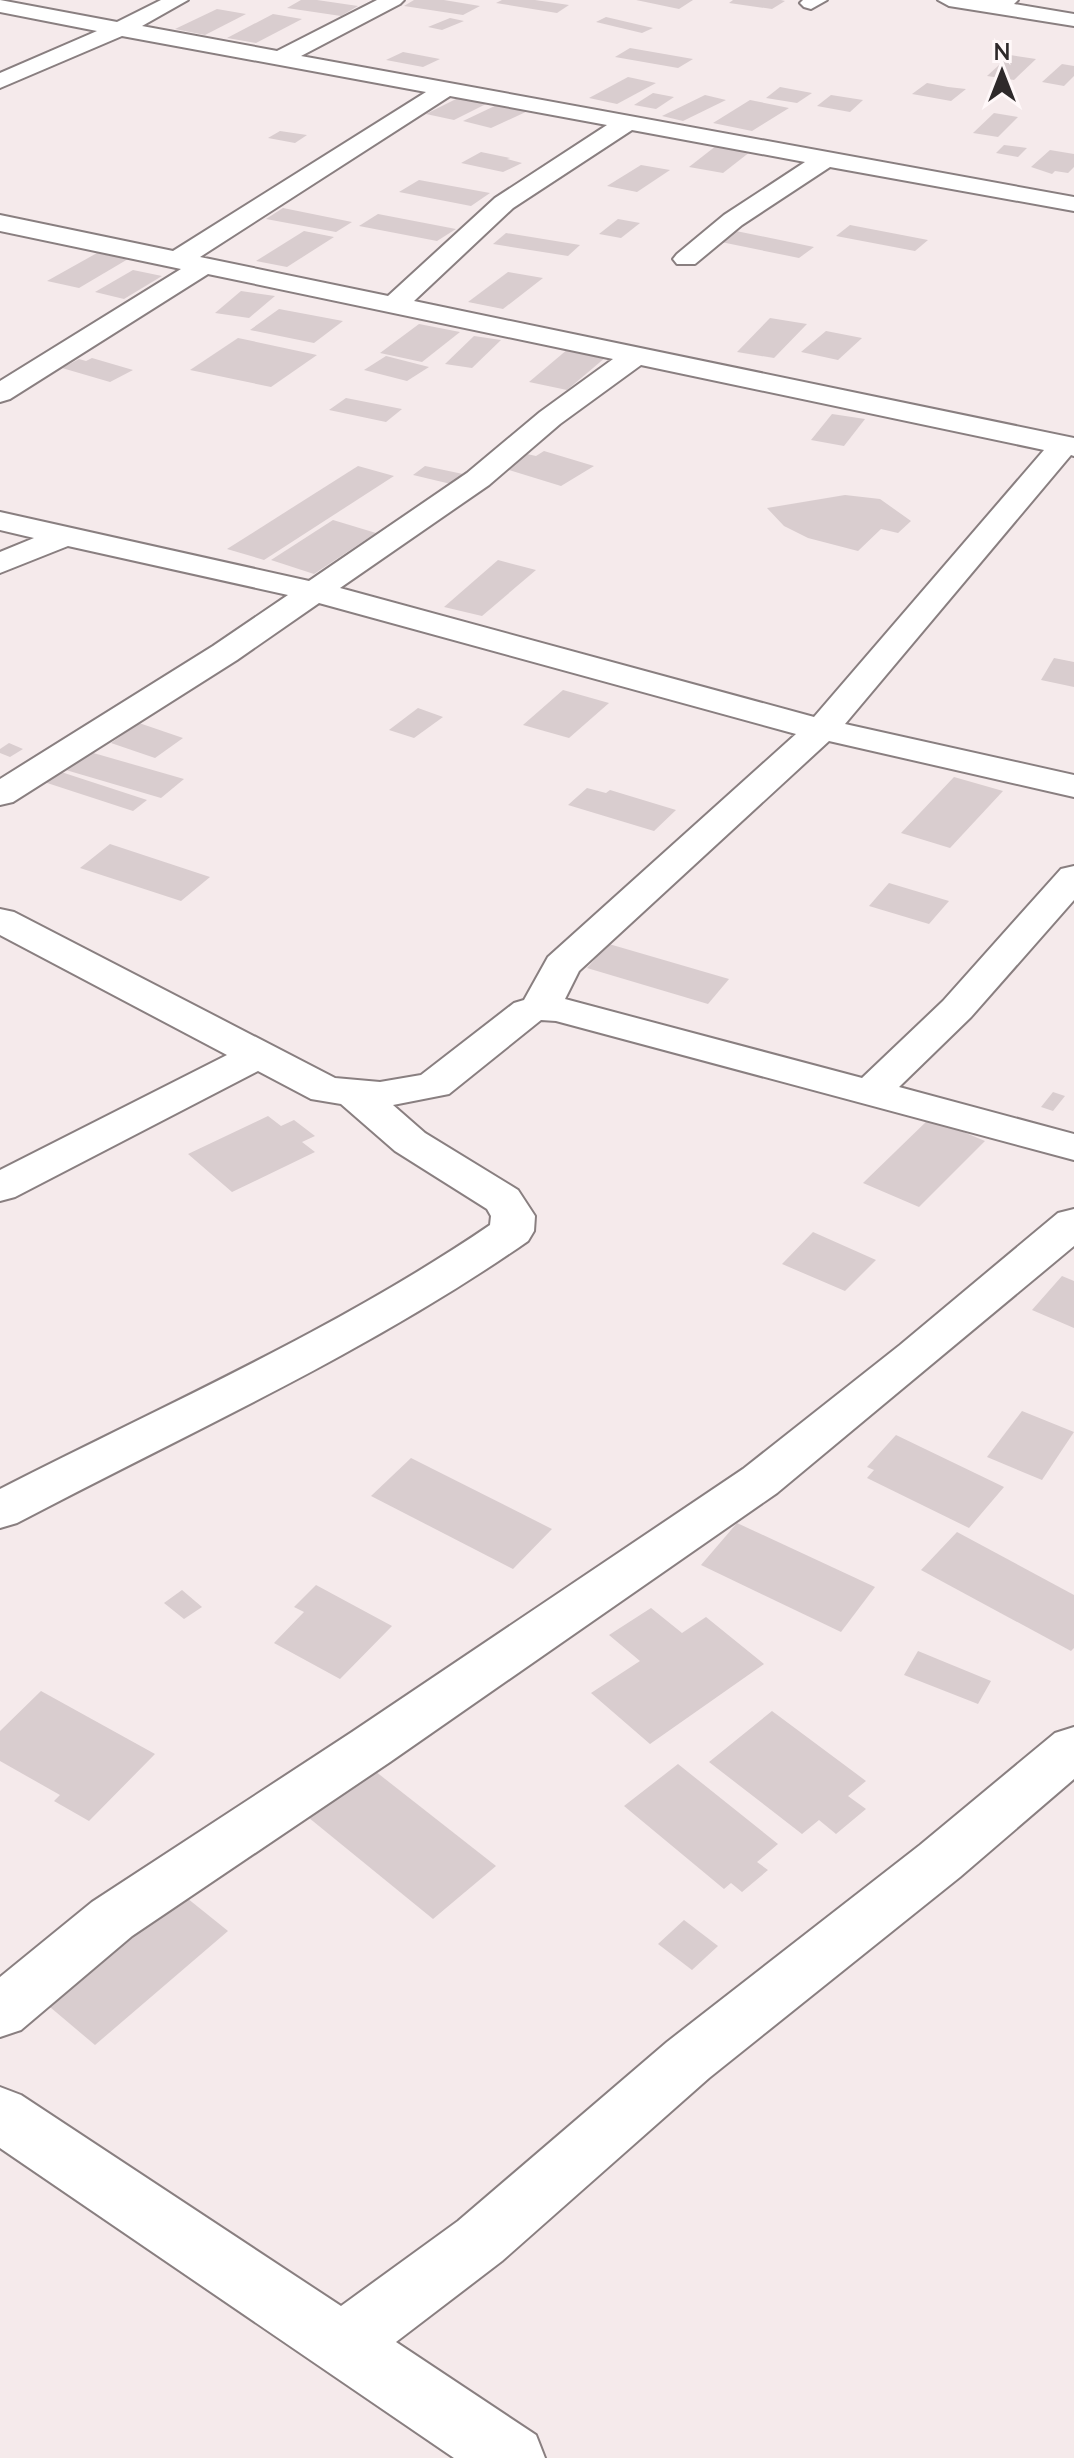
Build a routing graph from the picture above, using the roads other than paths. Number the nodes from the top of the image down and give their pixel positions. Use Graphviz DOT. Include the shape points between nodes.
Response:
graph roads {
  1 [pos="177,0"];
  2 [pos="393,0"];
  3 [pos="949,0"];
  4 [pos="1002,4"];
  5 [pos="0,6"];
  6 [pos="1074,20"];
  7 [pos="120,29"];
  8 [pos="280,58"];
  9 [pos="0,81"];
  10 [pos="448,88"];
  11 [pos="630,121"];
  12 [pos="827,158"];
  13 [pos="1074,204"];
  14 [pos="6,230"];
  15 [pos="686,259"];
  16 [pos="177,260"];
  17 [pos="205,265"];
  18 [pos="394,305"];
  19 [pos="636,356"];
  20 [pos="0,393"];
  21 [pos="1069,446"];
  22 [pos="0,521"];
  23 [pos="64,536"];
  24 [pos="0,564"];
  25 [pos="313,591"];
  26 [pos="822,729"];
  27 [pos="1074,786"];
  28 [pos="0,794"];
  29 [pos="1074,877"];
  30 [pos="2,923"];
  31 [pos="540,1008"];
  32 [pos="258,1055"];
  33 [pos="871,1092"];
  34 [pos="356,1095"];
  35 [pos="1074,1147"];
  36 [pos="0,1187"];
  37 [pos="1074,1223"];
  38 [pos="0,1510"];
  39 [pos="1074,1748"];
  40 [pos="0,2012"];
  41 [pos="0,2114"];
  42 [pos="343,2343"];
  43 [pos="512,2458"];
  1 -- 7 [label="street"];
  2 -- 8 [label="street"];
  3 -- 4 [label="street"];
  4 -- 6 [label="street"];
  5 -- 7 [label="street"];
  7 -- 8 [label="street"];
  7 -- 9 [label="street"];
  8 -- 10 [label="street"];
  10 -- 11 [label="street"];
  10 -- 16 [label="street"];
  11 -- 12 [label="street"];
  11 -- 18 [label="street" via="504,203"];
  12 -- 13 [label="street"];
  12 -- 15 [label="street" via="733,220"];
  14 -- 16 [label="street"];
  16 -- 17 [label="street"];
  17 -- 18 [label="street"];
  17 -- 20 [label="street"];
  18 -- 19 [label="street"];
  19 -- 21 [label="street"];
  19 -- 25 [label="street" via="478,479"];
  21 -- 26 [label="street"];
  22 -- 23 [label="street"];
  23 -- 24 [label="street"];
  23 -- 25 [label="street"];
  25 -- 26 [label="street"];
  25 -- 28 [label="street" via="225,653"];
  26 -- 27 [label="street"];
  26 -- 31 [label="street" via="562,965"];
  29 -- 33 [label="street" via="957,1009"];
  30 -- 32 [label="street"];
  31 -- 33 [label="street" via="587,1015"];
  31 -- 34 [label="street" via="528,1011 434,1085"];
  32 -- 34 [label="street" via="326,1090"];
  32 -- 36 [label="street"];
  33 -- 35 [label="street"];
  34 -- 38 [label="street" via="410,1142 503,1200 513,1216 512,1231 468,1264 304,1357"];
  37 -- 40 [label="street" via="760,1481 112,1919"];
  39 -- 42 [label="street" via="688,2060 480,2241"];
  41 -- 42 [label="street"];
  42 -- 43 [label="street"];
}
